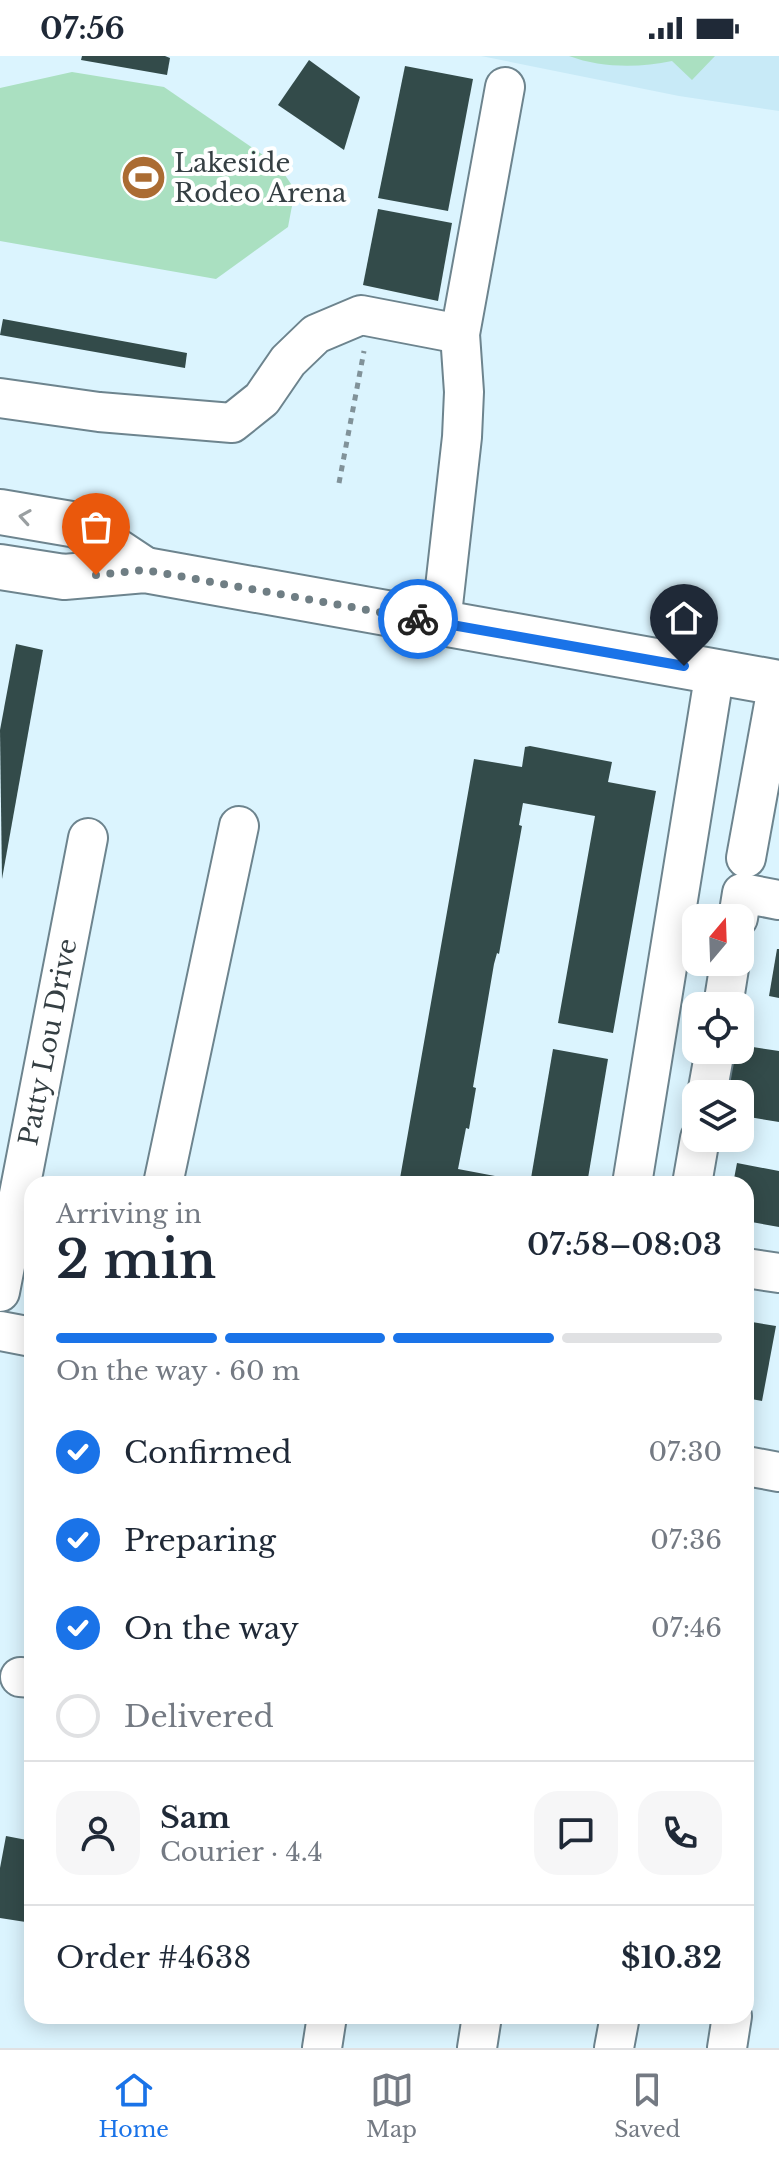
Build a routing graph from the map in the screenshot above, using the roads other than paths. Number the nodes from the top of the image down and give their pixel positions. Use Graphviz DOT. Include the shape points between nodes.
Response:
graph roads {
  1 [pos="505,87"];
  2 [pos="460,334"];
  3 [pos="0,398"];
  4 [pos="0,512"];
  5 [pos="0,567"];
  6 [pos="145,570"];
  7 [pos="441,623"];
  8 [pos="715,671"];
  9 [pos="778,682"];
  10 [pos="239,826"];
  11 [pos="88,838"];
  12 [pos="746,858"];
  13 [pos="779,900"];
  14 [pos="740,904"];
  15 [pos="698,1152"];
  16 [pos="165,1176"];
  17 [pos="633,1176"];
  18 [pos="693,1176"];
  19 [pos="754,1269"];
  20 [pos="779,1273"];
  21 [pos="0,1292"];
  22 [pos="0,1331"];
  23 [pos="24,1336"];
  24 [pos="754,1467"];
  25 [pos="779,1472"];
  26 [pos="326,2024"];
  27 [pos="481,2024"];
  28 [pos="618,2024"];
  29 [pos="731,2024"];
  30 [pos="322,2048"];
  31 [pos="477,2048"];
  32 [pos="614,2048"];
  33 [pos="727,2048"];
  1 -- 2 [label="street"];
  2 -- 3 [label="street" via="361,315 316,334 288,361 262,399 232,423"];
  2 -- 7 [label="street" via="462,437"];
  6 -- 4 [label="main road, one-way" via="77,525"];
  5 -- 6 [label="main road" via="64,577"];
  6 -- 7 [label="main road"];
  7 -- 8 [label="main road"];
  8 -- 9 [label="main road"];
  8 -- 17 [label="street"];
  9 -- 12 [label="street"];
  10 -- 16 [label="street"];
  11 -- 21 [label="street, Patty Lou Drive"];
  13 -- 14 [label="street" via="742,893"];
  15 -- 18 [label="street"];
  19 -- 20 [label="street"];
  22 -- 23 [label="street"];
  24 -- 25 [label="street"];
  26 -- 30 [label="street"];
  27 -- 31 [label="street"];
  28 -- 32 [label="street"];
  29 -- 33 [label="street"];
}
